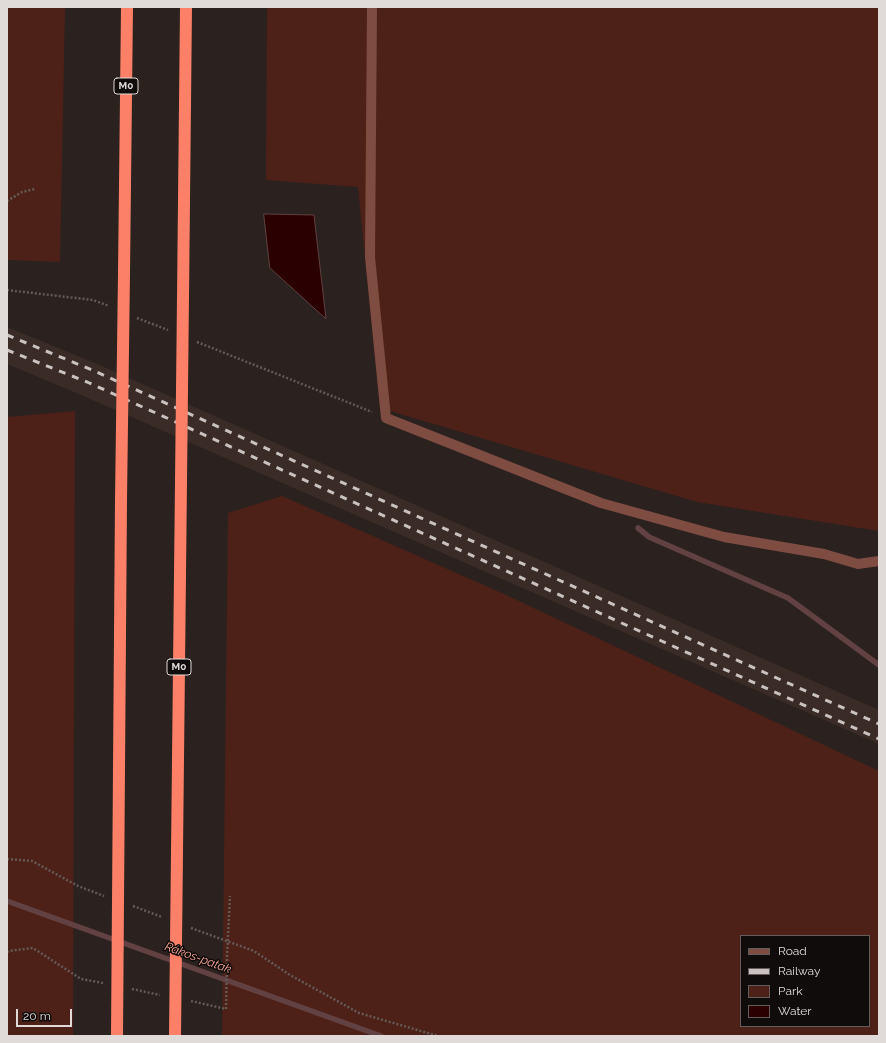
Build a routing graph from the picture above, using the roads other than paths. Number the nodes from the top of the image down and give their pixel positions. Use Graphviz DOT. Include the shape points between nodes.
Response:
graph roads {
  1 [pos="127,7"];
  2 [pos="186,7"];
  3 [pos="372,7"];
  4 [pos="879,561"];
  5 [pos="117,1036"];
  6 [pos="175,1036"];
  1 -- 5 [label="highway, M0, bridge"];
  2 -- 6 [label="highway, M0, bridge"];
  3 -- 4 [label="street" via="370,257 386,418 601,503 724,537 824,554 858,564"];
}
